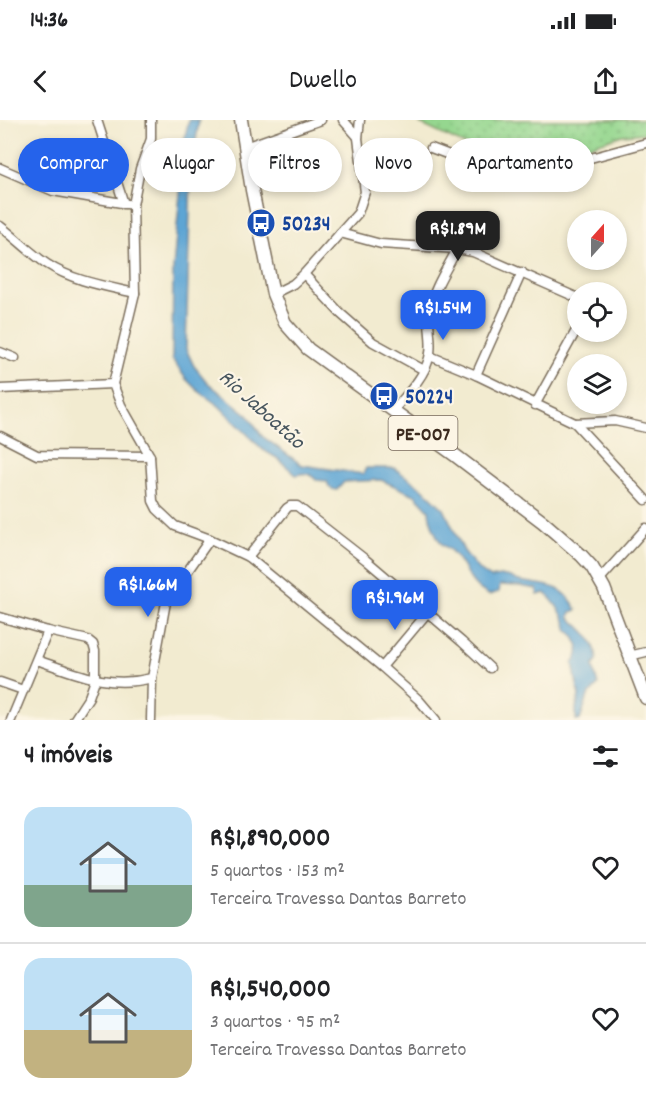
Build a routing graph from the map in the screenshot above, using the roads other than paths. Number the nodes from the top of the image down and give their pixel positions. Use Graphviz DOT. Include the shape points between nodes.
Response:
graph roads {
  1 [pos="97,120"];
  2 [pos="151,120"];
  3 [pos="241,120"];
  4 [pos="321,120"];
  5 [pos="343,120"];
  6 [pos="360,120"];
  7 [pos="358,138"];
  8 [pos="646,143"];
  9 [pos="245,147"];
  10 [pos="433,149"];
  11 [pos="0,168"];
  12 [pos="363,192"];
  13 [pos="129,204"];
  14 [pos="0,226"];
  15 [pos="340,234"];
  16 [pos="457,249"];
  17 [pos="522,272"];
  18 [pos="304,274"];
  19 [pos="135,293"];
  20 [pos="567,293"];
  21 [pos="273,294"];
  22 [pos="570,342"];
  23 [pos="0,352"];
  24 [pos="430,356"];
  25 [pos="15,358"];
  26 [pos="424,370"];
  27 [pos="476,375"];
  28 [pos="114,384"];
  29 [pos="0,389"];
  30 [pos="535,405"];
  31 [pos="393,411"];
  32 [pos="575,423"];
  33 [pos="646,428"];
  34 [pos="0,436"];
  35 [pos="150,456"];
  36 [pos="646,500"];
  37 [pos="646,528"];
  38 [pos="210,538"];
  39 [pos="248,557"];
  40 [pos="600,579"];
  41 [pos="428,612"];
  42 [pos="0,617"];
  43 [pos="48,631"];
  44 [pos="646,652"];
  45 [pos="629,657"];
  46 [pos="37,660"];
  47 [pos="382,667"];
  48 [pos="490,668"];
  49 [pos="152,678"];
  50 [pos="95,681"];
  51 [pos="0,682"];
  52 [pos="23,690"];
  53 [pos="646,698"];
  54 [pos="11,720"];
  55 [pos="74,720"];
  56 [pos="151,720"];
  57 [pos="436,720"];
  1 -- 13 [label="street"];
  2 -- 13 [label="street" via="151,139"];
  3 -- 9 [label="main road, PE-007"];
  4 -- 9 [label="street"];
  5 -- 7 [label="street"];
  6 -- 7 [label="street"];
  8 -- 10 [label="street" via="550,166 492,167"];
  9 -- 21 [label="main road, PE-007"];
  11 -- 13 [label="street" via="53,191"];
  12 -- 15 [label="street" via="354,220"];
  13 -- 19 [label="street"];
  14 -- 19 [label="street" via="58,271"];
  15 -- 16 [label="street" via="381,244"];
  15 -- 18 [label="street"];
  16 -- 17 [label="street"];
  16 -- 24 [label="street" via="429,308"];
  17 -- 20 [label="street"];
  17 -- 27 [label="street"];
  18 -- 21 [label="street"];
  18 -- 26 [label="street" via="373,342"];
  19 -- 28 [label="street"];
  21 -- 31 [label="main road, PE-007" via="285,323 308,349"];
  22 -- 30 [label="street"];
  23 -- 25 [label="street"];
  24 -- 26 [label="street"];
  24 -- 27 [label="street"];
  26 -- 31 [label="street"];
  27 -- 30 [label="street"];
  28 -- 29 [label="street"];
  28 -- 35 [label="street" via="121,405"];
  30 -- 32 [label="street"];
  31 -- 40 [label="main road, PE-007" via="567,541"];
  32 -- 33 [label="street" via="615,421"];
  32 -- 36 [label="street"];
  34 -- 35 [label="street" via="37,455"];
  35 -- 38 [label="street" via="157,509 175,526"];
  37 -- 40 [label="street"];
  38 -- 39 [label="street"];
  38 -- 49 [label="street" via="166,602"];
  39 -- 41 [label="street" via="287,508 297,506"];
  39 -- 47 [label="street"];
  40 -- 45 [label="main road, PE-007"];
  41 -- 47 [label="street"];
  41 -- 48 [label="street"];
  42 -- 43 [label="street"];
  43 -- 46 [label="street"];
  43 -- 50 [label="street" via="93,644"];
  44 -- 45 [label="street"];
  45 -- 53 [label="main road, PE-007"];
  46 -- 50 [label="street"];
  46 -- 52 [label="street"];
  47 -- 57 [label="street" via="419,699"];
  49 -- 50 [label="street" via="133,683"];
  49 -- 56 [label="street"];
  50 -- 55 [label="street"];
  51 -- 52 [label="street"];
  52 -- 54 [label="street"];
}
